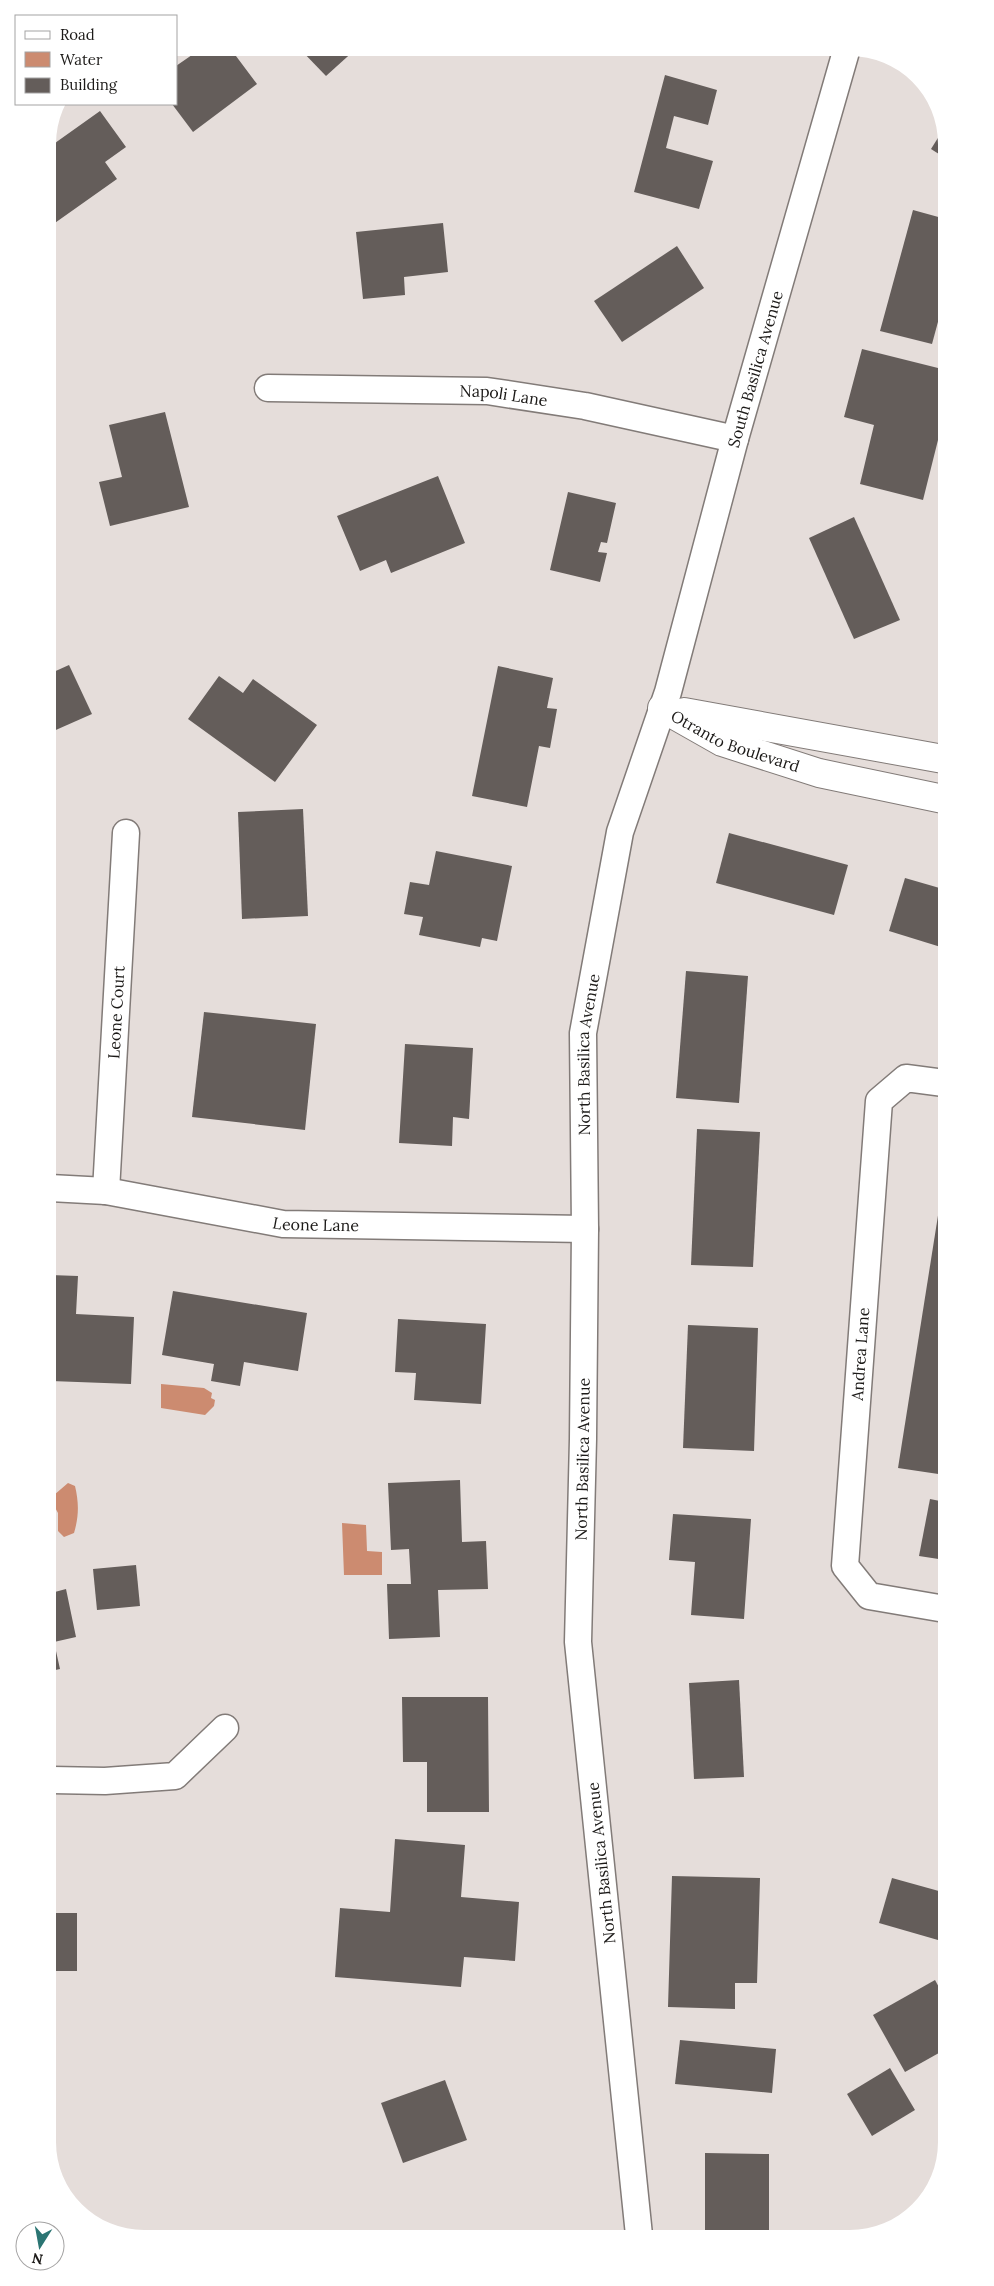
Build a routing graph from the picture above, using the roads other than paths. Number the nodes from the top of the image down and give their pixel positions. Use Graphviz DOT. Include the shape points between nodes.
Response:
graph roads {
  1 [pos="846,56"];
  2 [pos="268,388"];
  3 [pos="735,439"];
  4 [pos="665,700"];
  5 [pos="938,758"];
  6 [pos="938,798"];
  7 [pos="126,833"];
  8 [pos="938,1082"];
  9 [pos="56,1188"];
  10 [pos="106,1191"];
  11 [pos="585,1229"];
  12 [pos="938,1608"];
  13 [pos="225,1728"];
  14 [pos="56,1780"];
  15 [pos="638,2230"];
  1 -- 3 [label="street, South Basilica Avenue"];
  2 -- 3 [label="street, Napoli Lane" via="487,391 585,406"];
  3 -- 4 [label="street, South Basilica Avenue"];
  4 -- 5 [label="street, Otranto Boulevard"];
  4 -- 6 [label="street, Otranto Boulevard" via="722,742 819,772"];
  4 -- 11 [label="street, North Basilica Avenue" via="620,832 583,1033"];
  7 -- 10 [label="street, Leone Court"];
  8 -- 12 [label="street, Andrea Lane" via="906,1078 879,1101 845,1566 869,1596"];
  9 -- 10 [label="street, Leone Lane"];
  10 -- 11 [label="street, Leone Lane" via="283,1224"];
  11 -- 15 [label="street, North Basilica Avenue" via="584,1439 578,1642"];
  13 -- 14 [label="street" via="175,1776 105,1781"];
}
